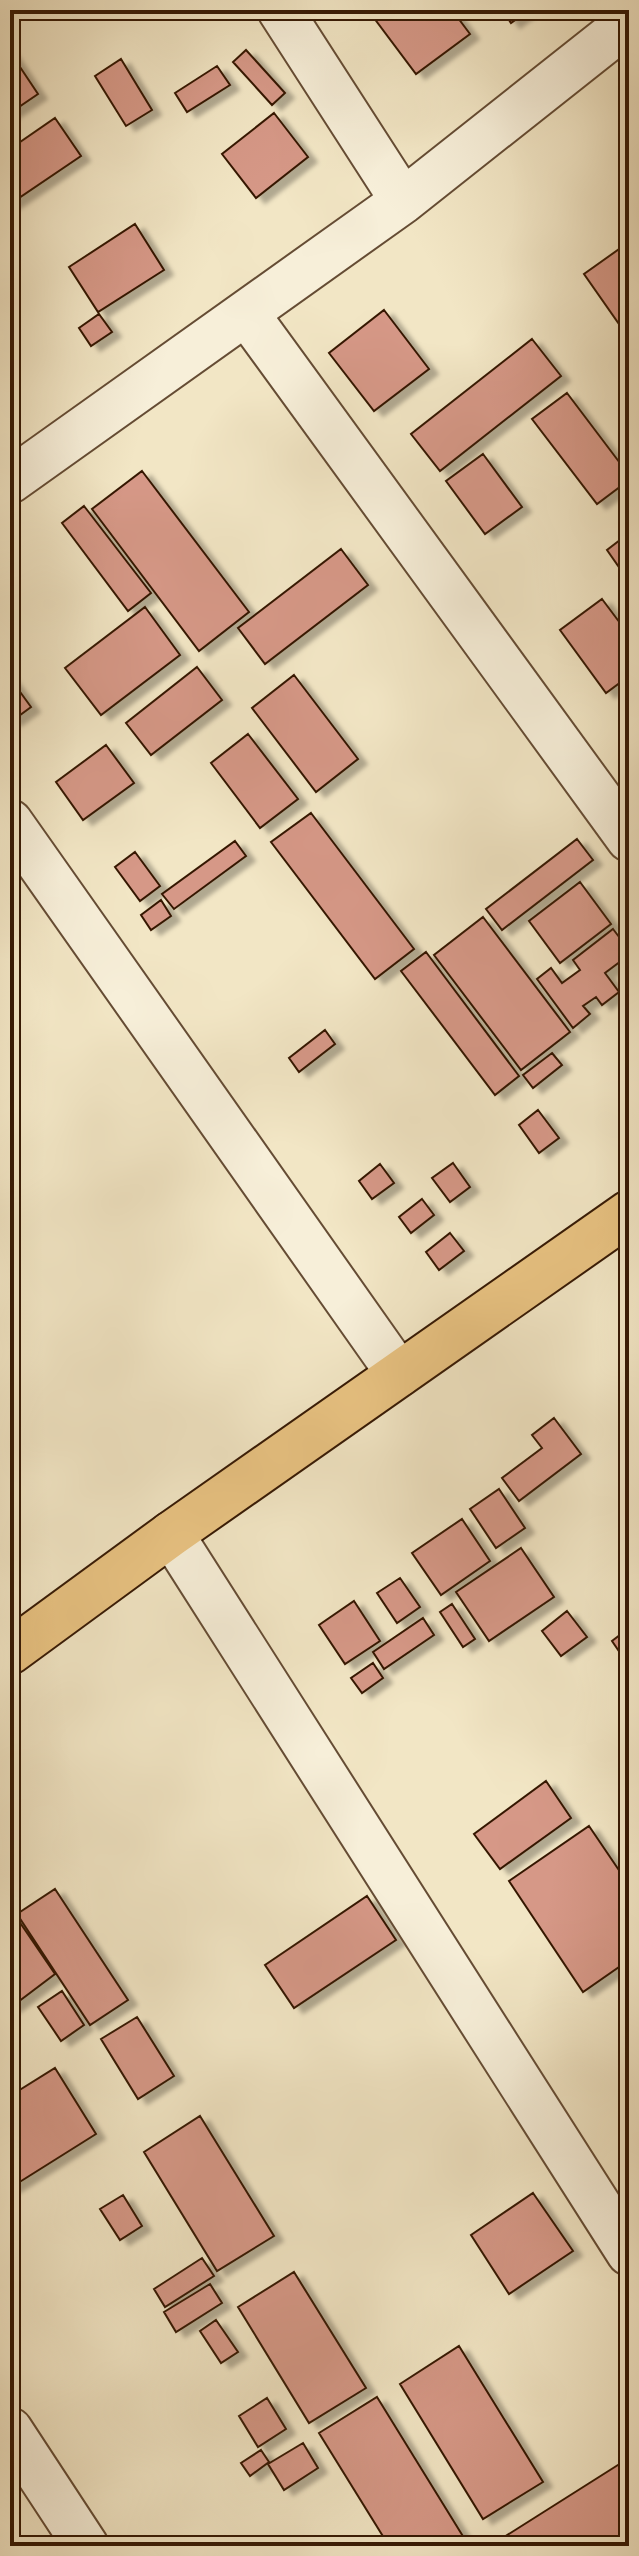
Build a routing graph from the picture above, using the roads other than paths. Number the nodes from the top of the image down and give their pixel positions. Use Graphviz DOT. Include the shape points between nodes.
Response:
graph roads {
  1 [pos="280,10"];
  2 [pos="626,32"];
  3 [pos="403,201"];
  4 [pos="246,313"];
  5 [pos="10,481"];
  6 [pos="10,822"];
  7 [pos="629,839"];
  8 [pos="629,1213"];
  9 [pos="399,1374"];
  10 [pos="171,1534"];
  11 [pos="10,1652"];
  12 [pos="629,2253"];
  13 [pos="10,2430"];
  14 [pos="86,2546"];
  1 -- 3 [label="street"];
  2 -- 3 [label="street"];
  3 -- 4 [label="street"];
  4 -- 5 [label="street"];
  4 -- 7 [label="street"];
  6 -- 9 [label="street"];
  8 -- 9 [label="main road"];
  9 -- 10 [label="main road"];
  10 -- 11 [label="main road"];
  10 -- 12 [label="street"];
  13 -- 14 [label="street"];
}
